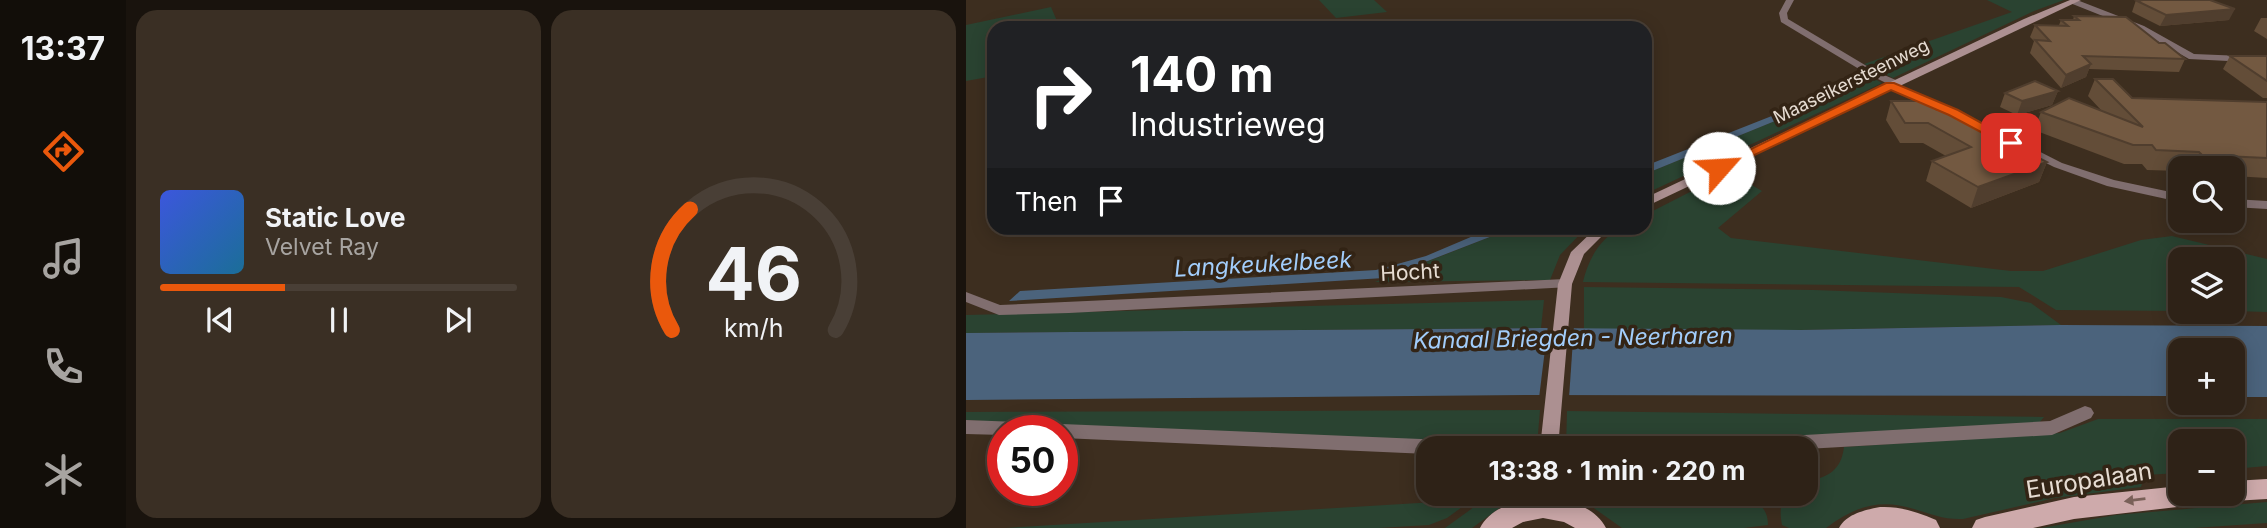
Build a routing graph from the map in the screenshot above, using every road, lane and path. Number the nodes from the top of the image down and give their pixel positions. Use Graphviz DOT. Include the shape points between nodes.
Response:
graph roads {
  1 [pos="1790,0"];
  2 [pos="2075,1"];
  3 [pos="2062,5"];
  4 [pos="2124,22"];
  5 [pos="2267,61"];
  6 [pos="1872,73"];
  7 [pos="1846,83"];
  8 [pos="1895,83"];
  9 [pos="2168,195"];
  10 [pos="1652,200"];
  11 [pos="2245,204"];
  12 [pos="2267,205"];
  13 [pos="1596,235"];
  14 [pos="1563,292"];
  15 [pos="966,297"];
  16 [pos="2085,413"];
  17 [pos="966,427"];
  18 [pos="987,428"];
  19 [pos="1078,432"];
  20 [pos="1551,436"];
  21 [pos="1818,441"];
  22 [pos="1416,446"];
  23 [pos="2267,489"];
  24 [pos="2245,490"];
  25 [pos="2168,498"];
  26 [pos="1520,506"];
  27 [pos="1566,506"];
  28 [pos="1493,528"];
  29 [pos="1592,528"];
  30 [pos="1852,528"];
  31 [pos="1927,528"];
  32 [pos="1985,528"];
  1 -- 6 [label="street" via="1784,20"];
  2 -- 3 [label="main road, Maaseikersteenweg"];
  2 -- 4 [label="street"];
  3 -- 4 [label="street"];
  3 -- 8 [label="main road, Maaseikersteenweg"];
  4 -- 5 [label="street" via="2192,57"];
  6 -- 7 [label="street"];
  6 -- 8 [label="street"];
  8 -- 9 [label="street" via="2057,164 2111,183"];
  8 -- 10 [label="main road, Maaseikersteenweg"];
  11 -- 12 [label="street"];
  13 -- 14 [label="main road" via="1578,252"];
  14 -- 15 [label="street, Hocht" via="999,310"];
  14 -- 20 [label="main road"];
  16 -- 21 [label="street" via="2052,428"];
  17 -- 18 [label="street"];
  19 -- 22 [label="street"];
  23 -- 24 [label="main road"];
  25 -- 32 [label="main road, Europalaan, one-way" via="2074,508"];
  26 -- 28 [label="main road"];
  27 -- 29 [label="main road"];
  30 -- 31 [label="main road" via="1881,517"];
}
